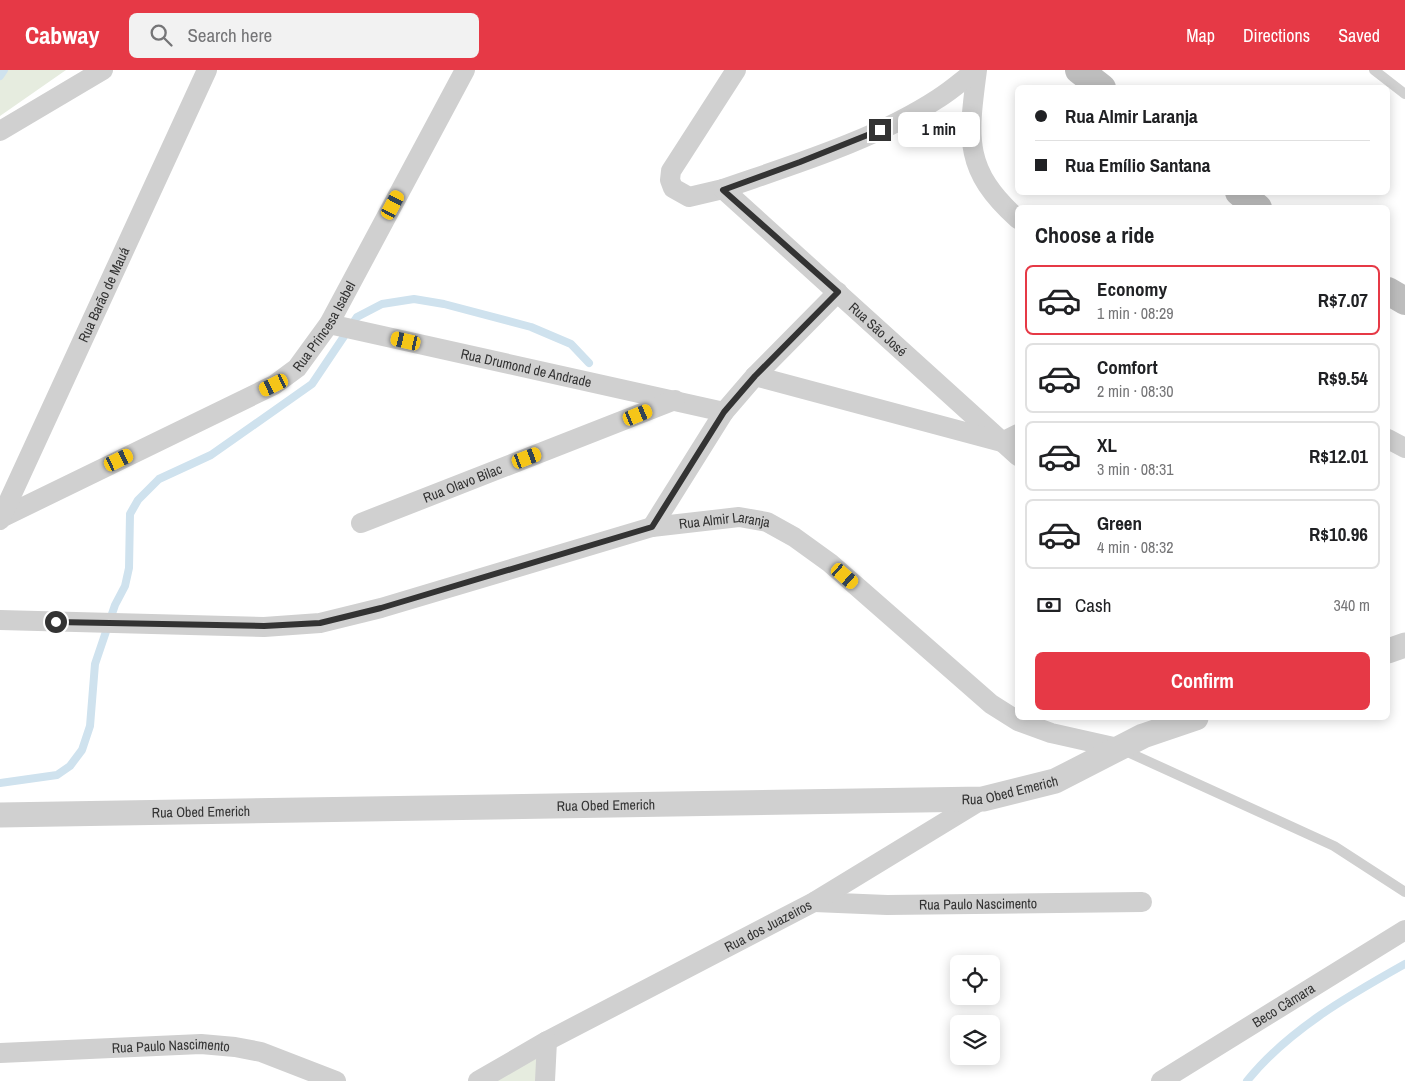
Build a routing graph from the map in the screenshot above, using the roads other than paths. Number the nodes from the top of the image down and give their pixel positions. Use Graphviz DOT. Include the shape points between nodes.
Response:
graph roads {
  1 [pos="103,70"];
  2 [pos="207,70"];
  3 [pos="465,70"];
  4 [pos="736,70"];
  5 [pos="976,70"];
  6 [pos="1080,70"];
  7 [pos="1374,70"];
  8 [pos="1098,85"];
  9 [pos="1405,94"];
  10 [pos="0,131"];
  11 [pos="723,190"];
  12 [pos="1243,195"];
  13 [pos="1254,205"];
  14 [pos="1015,216"];
  15 [pos="838,292"];
  16 [pos="1390,292"];
  17 [pos="1405,301"];
  18 [pos="329,324"];
  19 [pos="755,376"];
  20 [pos="675,400"];
  21 [pos="724,412"];
  22 [pos="1010,438"];
  23 [pos="1390,440"];
  24 [pos="1405,448"];
  25 [pos="0,519"];
  26 [pos="361,523"];
  27 [pos="652,527"];
  28 [pos="0,620"];
  29 [pos="1405,645"];
  30 [pos="1390,650"];
  31 [pos="1015,719"];
  32 [pos="1016,720"];
  33 [pos="1190,720"];
  34 [pos="1118,748"];
  35 [pos="983,799"];
  36 [pos="0,815"];
  37 [pos="1405,892"];
  38 [pos="814,902"];
  39 [pos="1142,902"];
  40 [pos="1405,930"];
  41 [pos="547,1041"];
  42 [pos="0,1053"];
  43 [pos="336,1081"];
  44 [pos="478,1081"];
  45 [pos="545,1081"];
  46 [pos="1161,1081"];
  1 -- 10 [label="street"];
  2 -- 25 [label="street, Rua Barão de Mauá"];
  3 -- 18 [label="street, Rua Princesa Isabel"];
  4 -- 11 [label="street" via="671,171 670,180 673,188 688,196"];
  5 -- 11 [label="street" via="940,98 896,123"];
  5 -- 14 [label="street" via="971,115 972,146 979,172 993,196"];
  6 -- 8 [label="main road"];
  7 -- 9 [label="lane"];
  11 -- 15 [label="street, Rua São José"];
  12 -- 13 [label="main road"];
  15 -- 19 [label="street"];
  15 -- 22 [label="street, Rua São José"];
  16 -- 17 [label="main road"];
  18 -- 20 [label="street, Rua Drumond de Andrade"];
  18 -- 25 [label="street, Rua Princesa Isabel" via="297,368 274,385"];
  19 -- 21 [label="street"];
  19 -- 22 [label="street"];
  20 -- 21 [label="street, Rua Drumond de Andrade"];
  20 -- 26 [label="street, Rua Olavo Bilac"];
  21 -- 27 [label="street"];
  23 -- 24 [label="street"];
  27 -- 28 [label="street, Rua Almir Laranja" via="381,608 320,623 225,626"];
  27 -- 31 [label="street, Rua Almir Laranja" via="739,517 767,522 830,563 991,704"];
  29 -- 30 [label="street"];
  32 -- 34 [label="street, Rua Almir Laranja" via="1043,730"];
  33 -- 34 [label="street, Rua Obed Emerich"];
  34 -- 35 [label="street, Rua Obed Emerich" via="1054,781"];
  34 -- 37 [label="lane" via="1334,846"];
  35 -- 36 [label="street, Rua Obed Emerich"];
  35 -- 38 [label="street, Rua dos Juazeiros"];
  38 -- 39 [label="street, Rua Paulo Nascimento" via="887,905"];
  38 -- 41 [label="street, Rua dos Juazeiros"];
  40 -- 46 [label="street, Beco Câmara"];
  41 -- 44 [label="street, Rua dos Juazeiros"];
  41 -- 45 [label="street"];
  42 -- 43 [label="street, Rua Paulo Nascimento" via="201,1044 261,1052"];
}
